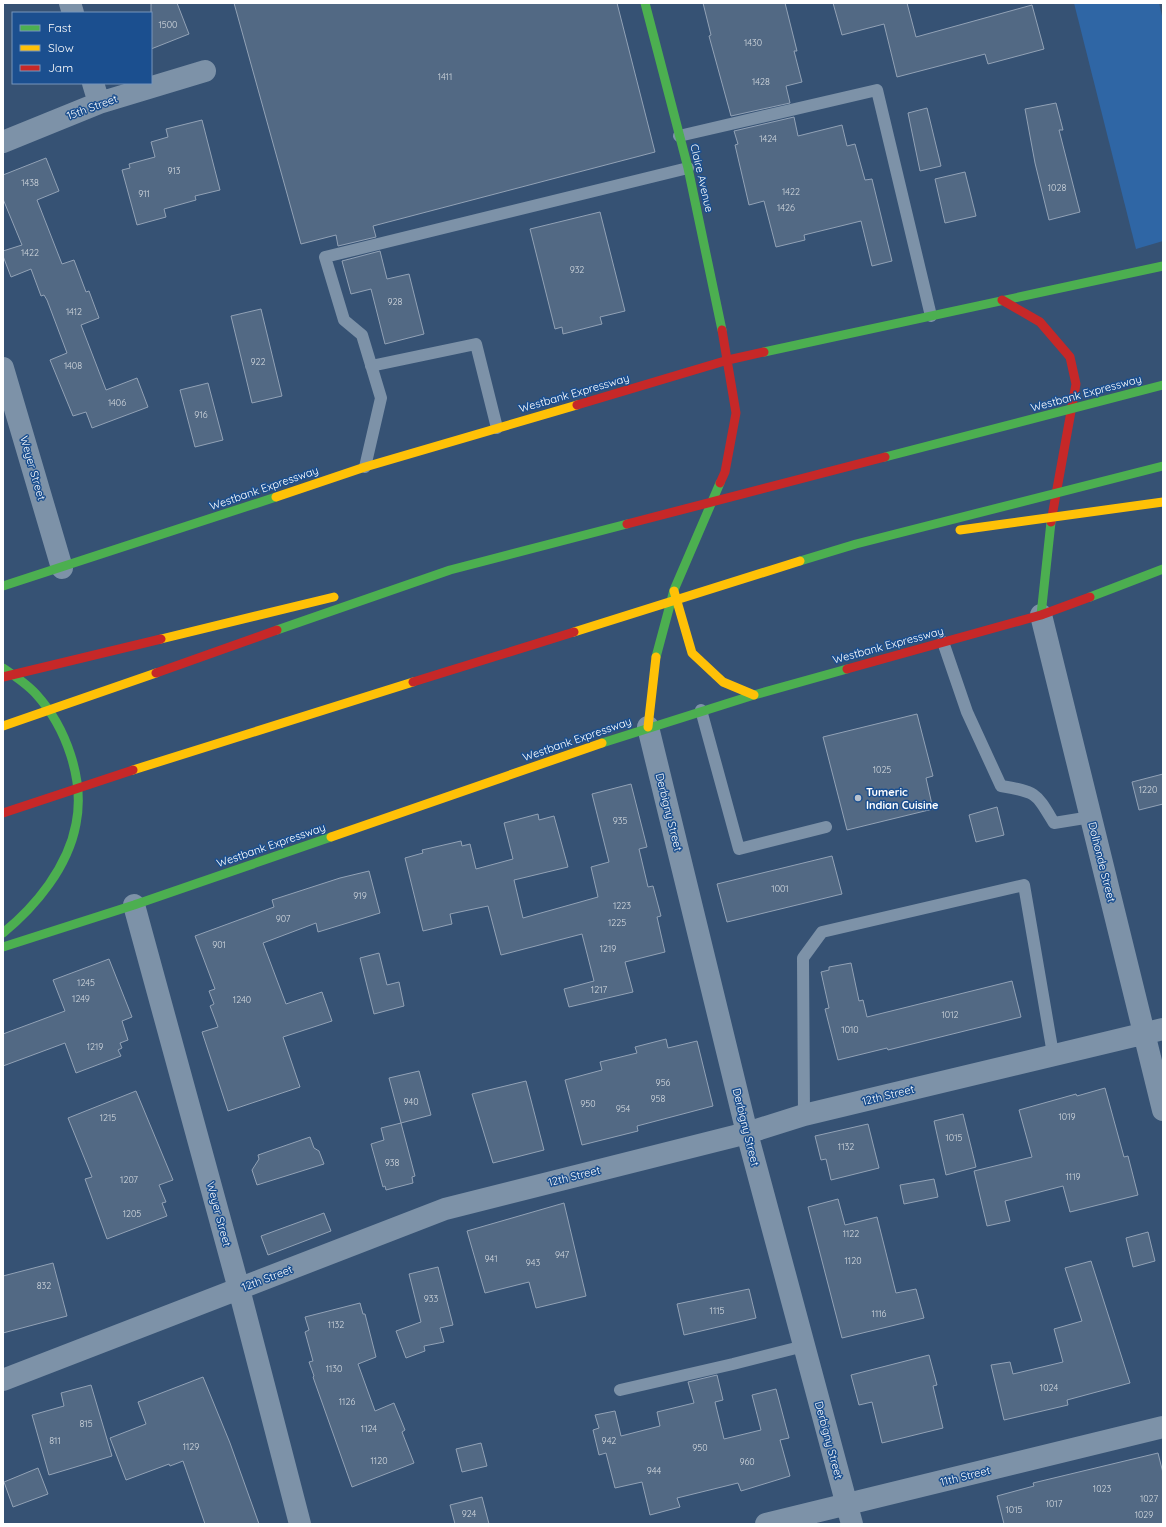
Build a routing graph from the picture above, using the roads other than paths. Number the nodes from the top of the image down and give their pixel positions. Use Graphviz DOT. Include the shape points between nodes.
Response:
graph roads {
  1 [pos="645,3"];
  2 [pos="205,70"];
  3 [pos="152,81"];
  4 [pos="139,84"];
  5 [pos="96,93"];
  6 [pos="679,136"];
  7 [pos="3,142"];
  8 [pos="688,168"];
  9 [pos="1163,266"];
  10 [pos="1002,300"];
  11 [pos="930,316"];
  12 [pos="728,360"];
  13 [pos="371,366"];
  14 [pos="3,368"];
  15 [pos="1163,385"];
  16 [pos="497,428"];
  17 [pos="1163,466"];
  18 [pos="365,467"];
  19 [pos="1163,502"];
  20 [pos="856,544"];
  21 [pos="62,568"];
  22 [pos="1163,569"];
  23 [pos="450,570"];
  24 [pos="3,586"];
  25 [pos="674,590"];
  26 [pos="358,592"];
  27 [pos="342,595"];
  28 [pos="1041,615"];
  29 [pos="943,642"];
  30 [pos="3,668"];
  31 [pos="3,677"];
  32 [pos="754,695"];
  33 [pos="701,710"];
  34 [pos="3,726"];
  35 [pos="648,727"];
  36 [pos="100,780"];
  37 [pos="3,813"];
  38 [pos="1091,817"];
  39 [pos="17,818"];
  40 [pos="826,827"];
  41 [pos="134,905"];
  42 [pos="3,933"];
  43 [pos="3,947"];
  44 [pos="1153,1031"];
  45 [pos="1053,1054"];
  46 [pos="1163,1110"];
  47 [pos="804,1115"];
  48 [pos="747,1133"];
  49 [pos="239,1289"];
  50 [pos="804,1346"];
  51 [pos="3,1380"];
  52 [pos="620,1390"];
  53 [pos="1163,1427"];
  54 [pos="849,1515"];
  55 [pos="300,1524"];
  56 [pos="766,1524"];
  1 -- 6 [label="main road, Claire Avenue"];
  2 -- 3 [label="street, 15th Street"];
  4 -- 5 [label="street, 15th Street"];
  5 -- 7 [label="street, 15th Street"];
  6 -- 8 [label="main road, Claire Avenue"];
  6 -- 11 [label="lane" via="878,90"];
  8 -- 12 [label="main road, Claire Avenue"];
  8 -- 13 [label="lane" via="325,257 344,320 362,335"];
  9 -- 10 [label="main road, Westbank Expressway"];
  10 -- 11 [label="main road, Westbank Expressway"];
  10 -- 28 [label="main road" via="1040,322 1070,357 1076,384 1051,521"];
  11 -- 12 [label="main road, Westbank Expressway"];
  12 -- 16 [label="main road, Westbank Expressway"];
  12 -- 25 [label="main road, Claire Avenue" via="736,413 724,472"];
  13 -- 16 [label="lane" via="476,344"];
  13 -- 18 [label="lane" via="381,398"];
  14 -- 21 [label="street, Weyer Street"];
  15 -- 23 [label="main road, Westbank Expressway, bridge"];
  16 -- 18 [label="main road, Westbank Expressway"];
  17 -- 20 [label="main road, bridge"];
  18 -- 21 [label="main road, Westbank Expressway"];
  19 -- 20 [label="main road, bridge"];
  20 -- 36 [label="main road, bridge"];
  21 -- 24 [label="main road, Westbank Expressway"];
  22 -- 28 [label="main road, Westbank Expressway"];
  23 -- 26 [label="main road, bridge"];
  23 -- 34 [label="main road, Westbank Expressway, bridge"];
  25 -- 32 [label="main road" via="692,653 723,682"];
  25 -- 35 [label="main road, Claire Avenue" via="654,666"];
  27 -- 31 [label="main road, bridge"];
  28 -- 29 [label="main road, Westbank Expressway"];
  28 -- 38 [label="street, Dolhonde Street"];
  29 -- 32 [label="main road, Westbank Expressway"];
  29 -- 38 [label="lane" via="967,712 1001,786 1023,790 1038,797 1054,824"];
  30 -- 42 [label="main road" via="24,682 50,713 67,750 75,778 78,804 70,844 46,888 34,906"];
  32 -- 33 [label="main road, Westbank Expressway"];
  33 -- 35 [label="main road, Westbank Expressway"];
  33 -- 40 [label="lane" via="739,849"];
  35 -- 41 [label="main road, Westbank Expressway"];
  35 -- 48 [label="street, Derbigny Street"];
  36 -- 37 [label="main road, bridge"];
  36 -- 39 [label="main road, bridge"];
  38 -- 44 [label="street, Dolhonde Street"];
  41 -- 43 [label="main road, Westbank Expressway"];
  41 -- 49 [label="street, Weyer Street"];
  44 -- 45 [label="street, 12th Street"];
  44 -- 46 [label="street, Dolhonde Street"];
  45 -- 47 [label="street, 12th Street"];
  45 -- 47 [label="lane" via="1024,885 822,932 803,958"];
  47 -- 48 [label="street, 12th Street"];
  48 -- 49 [label="street, 12th Street" via="445,1209"];
  48 -- 50 [label="street, Derbigny Street"];
  49 -- 51 [label="street, 12th Street"];
  49 -- 55 [label="street, Weyer Street"];
  50 -- 52 [label="lane"];
  50 -- 54 [label="street, Derbigny Street"];
  53 -- 54 [label="street, 11th Street"];
  54 -- 56 [label="street, 11th Street"];
}
